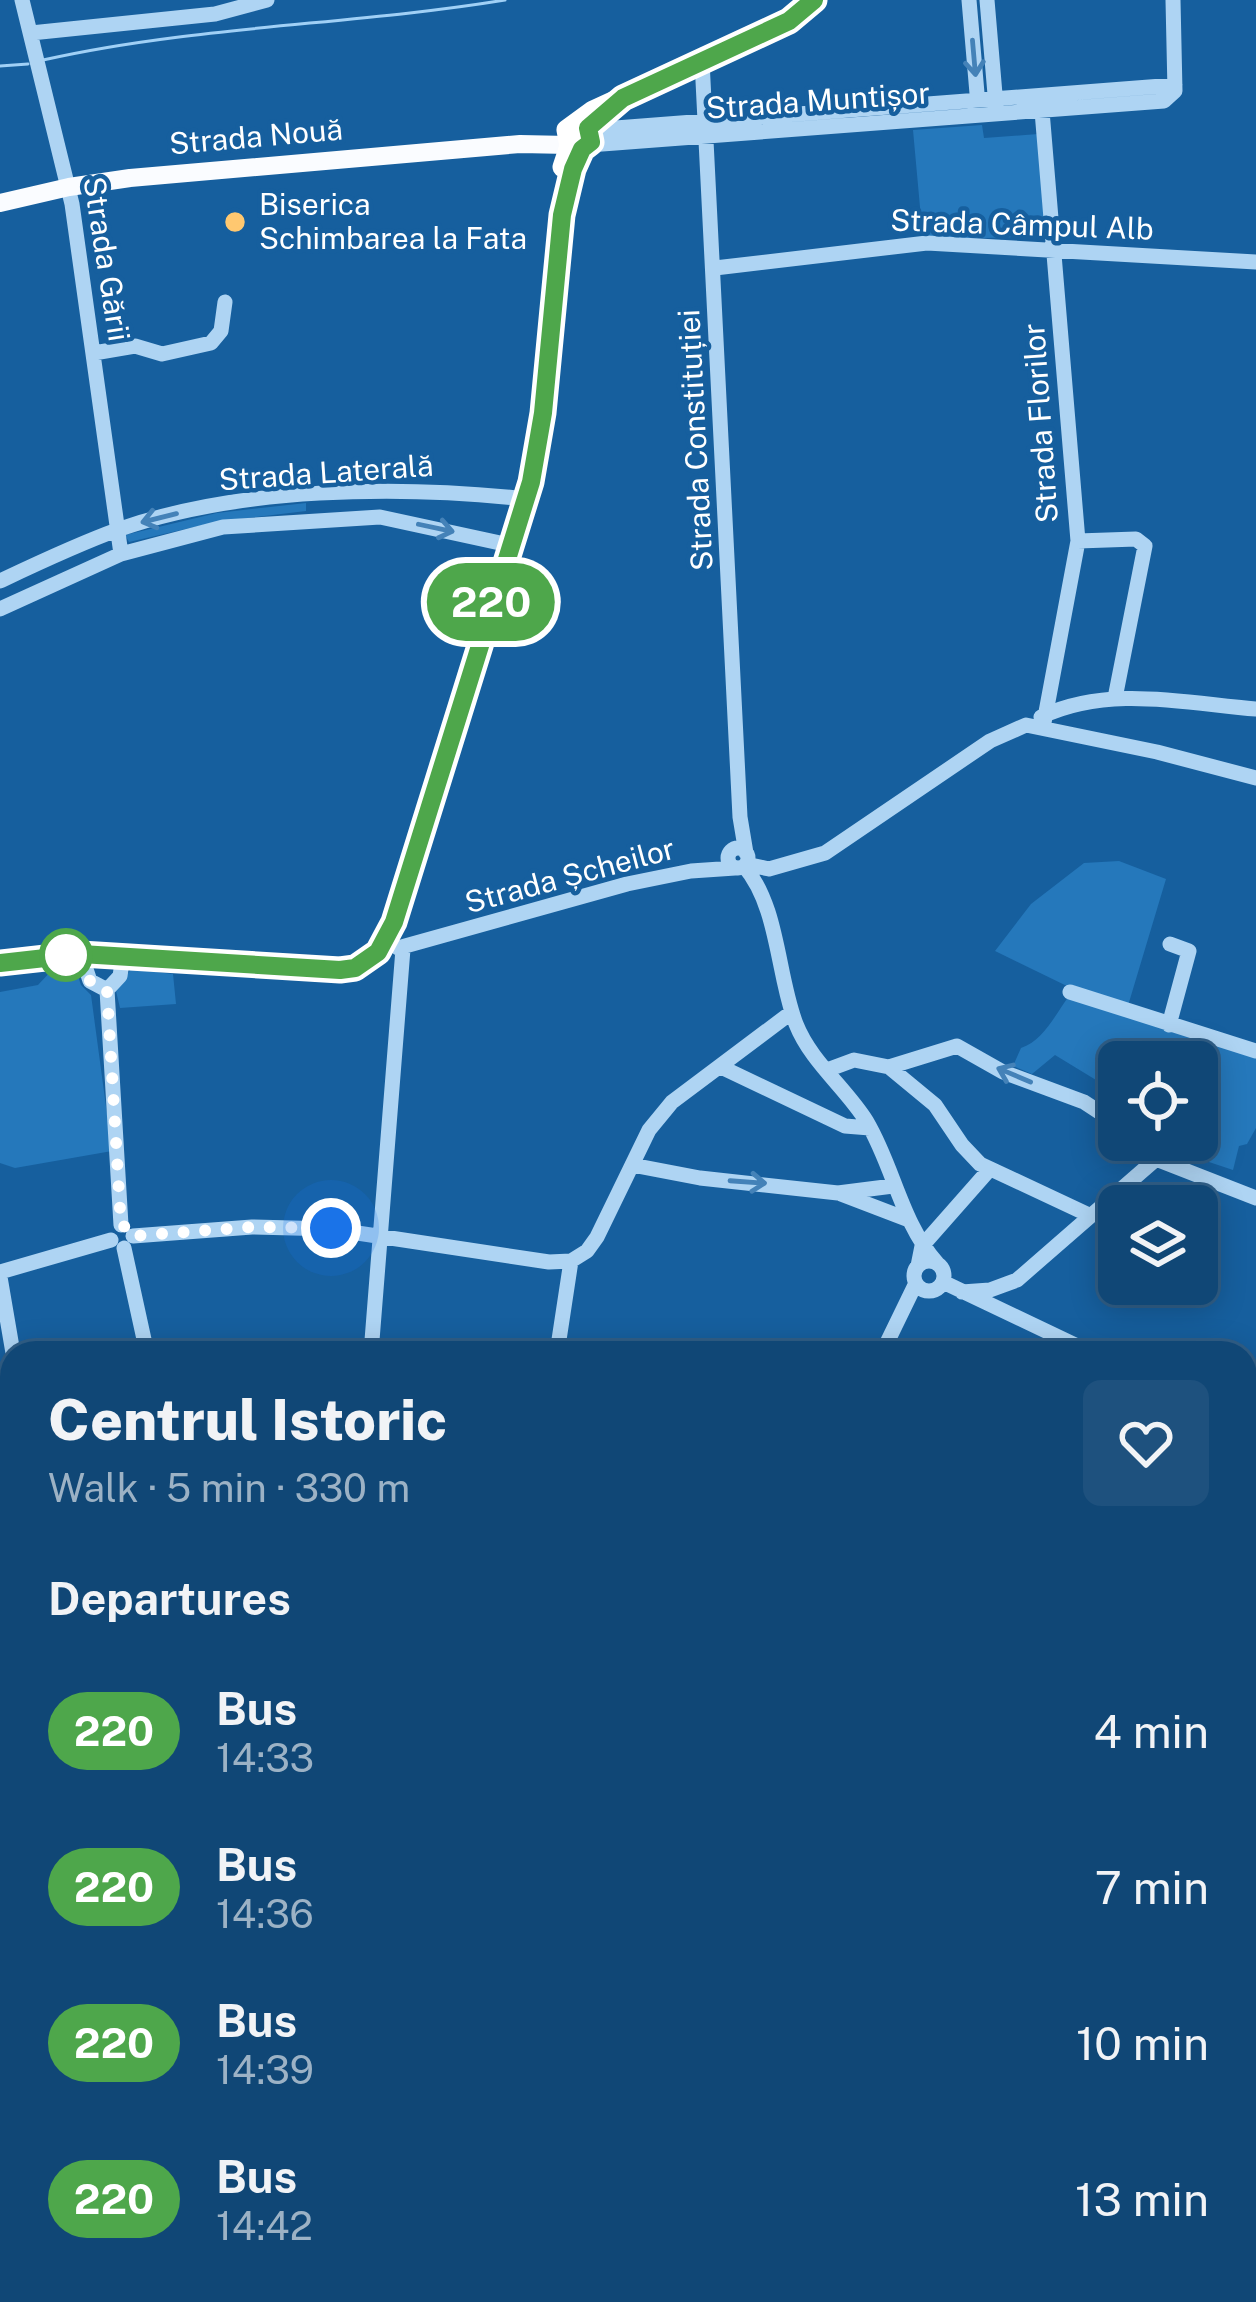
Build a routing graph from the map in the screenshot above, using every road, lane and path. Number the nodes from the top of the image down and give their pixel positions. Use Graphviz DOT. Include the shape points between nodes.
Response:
graph roads {
  1 [pos="22,0"];
  2 [pos="267,0"];
  3 [pos="814,0"];
  4 [pos="968,0"];
  5 [pos="986,0"];
  6 [pos="1173,0"];
  7 [pos="31,33"];
  8 [pos="702,61"];
  9 [pos="1175,85"];
  10 [pos="996,106"];
  11 [pos="978,108"];
  12 [pos="1042,111"];
  13 [pos="706,128"];
  14 [pos="579,137"];
  15 [pos="69,187"];
  16 [pos="0,203"];
  17 [pos="1054,248"];
  18 [pos="1256,262"];
  19 [pos="715,268"];
  20 [pos="225,302"];
  21 [pos="94,353"];
  22 [pos="381,494"];
  23 [pos="317,495"];
  24 [pos="526,499"];
  25 [pos="380,517"];
  26 [pos="319,519"];
  27 [pos="116,530"];
  28 [pos="1078,541"];
  29 [pos="509,545"];
  30 [pos="121,554"];
  31 [pos="0,581"];
  32 [pos="0,608"];
  33 [pos="1115,698"];
  34 [pos="1256,709"];
  35 [pos="1038,723"];
  36 [pos="1256,778"];
  37 [pos="739,859"];
  38 [pos="1170,944"];
  39 [pos="393,947"];
  40 [pos="81,954"];
  41 [pos="123,956"];
  42 [pos="0,964"];
  43 [pos="107,990"];
  44 [pos="1070,992"];
  45 [pos="792,1012"];
  46 [pos="1169,1025"];
  47 [pos="1256,1051"];
  48 [pos="721,1067"];
  49 [pos="889,1067"];
  50 [pos="827,1070"];
  51 [pos="1098,1111"];
  52 [pos="870,1128"];
  53 [pos="1154,1161"];
  54 [pos="1162,1161"];
  55 [pos="632,1165"];
  56 [pos="989,1170"];
  57 [pos="1210,1178"];
  58 [pos="1256,1184"];
  59 [pos="893,1186"];
  60 [pos="838,1193"];
  61 [pos="1256,1198"];
  62 [pos="1089,1215"];
  63 [pos="909,1220"];
  64 [pos="378,1234"];
  65 [pos="122,1237"];
  66 [pos="922,1246"];
  67 [pos="571,1261"];
  68 [pos="937,1263"];
  69 [pos="0,1275"];
  70 [pos="917,1275"];
  71 [pos="943,1282"];
  72 [pos="962,1292"];
  73 [pos="11,1341"];
  74 [pos="144,1341"];
  75 [pos="372,1341"];
  76 [pos="559,1341"];
  77 [pos="887,1341"];
  78 [pos="1066,1341"];
  1 -- 7 [label="street, Strada Gării"];
  2 -- 7 [label="street" via="215,14"];
  3 -- 8 [label="highway" via="789,21"];
  4 -- 11 [label="street, one-way"];
  5 -- 10 [label="street"];
  6 -- 9 [label="street"];
  7 -- 15 [label="street, Strada Gării"];
  8 -- 13 [label="street, Strada Constituției"];
  8 -- 14 [label="highway" via="593,110"];
  9 -- 10 [label="street, Strada Muntișor"];
  9 -- 12 [label="street, Strada Muntișor" via="1164,101"];
  10 -- 11 [label="street, Strada Muntișor"];
  10 -- 12 [label="street, Strada Muntișor"];
  11 -- 13 [label="street, Strada Muntișor"];
  12 -- 17 [label="street, Strada Florilor"];
  13 -- 14 [label="street, Strada Muntișor"];
  13 -- 19 [label="street, Strada Constituției"];
  14 -- 15 [label="main road, Strada Nouă"];
  14 -- 24 [label="highway" via="563,170 540,441"];
  15 -- 16 [label="main road, Strada Nouă"];
  15 -- 21 [label="street, Strada Gării"];
  17 -- 18 [label="street, Strada Câmpul Alb"];
  17 -- 19 [label="street, Strada Câmpul Alb" via="913,244"];
  17 -- 28 [label="street, Strada Florilor"];
  19 -- 37 [label="street, Strada Constituției"];
  20 -- 21 [label="street" via="211,343 162,354 135,346"];
  21 -- 27 [label="street, Strada Gării"];
  22 -- 23 [label="street, Strada Laterală"];
  22 -- 24 [label="street, Strada Laterală"];
  22 -- 25 [label="street"];
  23 -- 26 [label="street"];
  23 -- 27 [label="street, Strada Laterală, one-way"];
  24 -- 29 [label="highway"];
  25 -- 26 [label="street, Strada Laterală"];
  25 -- 29 [label="street, Strada Laterală, one-way"];
  26 -- 30 [label="street, Strada Laterală" via="223,527"];
  27 -- 30 [label="street, Strada Gării"];
  27 -- 31 [label="street, Strada Laterală"];
  28 -- 33 [label="street" via="1136,539 1145,546"];
  28 -- 35 [label="street, Strada Florilor"];
  29 -- 39 [label="highway"];
  30 -- 32 [label="street, Strada Laterală"];
  33 -- 34 [label="street, Strada Șcheilor"];
  33 -- 35 [label="street, Strada Șcheilor" via="1073,703"];
  35 -- 36 [label="street"];
  35 -- 37 [label="street, Strada Șcheilor" via="990,741 825,853 769,869"];
  37 -- 39 [label="street, Strada Șcheilor"];
  37 -- 45 [label="street, Strada Constituției" via="758,889"];
  38 -- 46 [label="street" via="1190,951"];
  39 -- 41 [label="highway" via="340,970"];
  39 -- 64 [label="street" via="402,996"];
  40 -- 41 [label="highway"];
  40 -- 42 [label="highway"];
  40 -- 43 [label="street" via="90,981"];
  41 -- 43 [label="street"];
  43 -- 65 [label="street"];
  44 -- 46 [label="street"];
  45 -- 48 [label="street"];
  45 -- 50 [label="street, Strada Constituției"];
  46 -- 47 [label="street"];
  48 -- 52 [label="street" via="845,1126"];
  48 -- 55 [label="street" via="663,1111"];
  49 -- 50 [label="street" via="854,1060"];
  51 -- 49 [label="street, one-way" via="957,1046"];
  49 -- 56 [label="street" via="928,1098"];
  50 -- 52 [label="street, Strada Constituției"];
  52 -- 59 [label="street, Strada Constituției"];
  53 -- 62 [label="street"];
  54 -- 57 [label="street"];
  55 -- 60 [label="street, one-way"];
  55 -- 67 [label="street" via="594,1244"];
  56 -- 62 [label="street"];
  56 -- 66 [label="street"];
  57 -- 58 [label="street"];
  57 -- 61 [label="street"];
  59 -- 60 [label="street"];
  59 -- 63 [label="street, Strada Constituției"];
  60 -- 63 [label="street"];
  62 -- 72 [label="street" via="1017,1280"];
  63 -- 66 [label="street, Strada Constituției"];
  64 -- 65 [label="street" via="252,1227"];
  64 -- 67 [label="street"];
  64 -- 75 [label="street"];
  65 -- 69 [label="street"];
  65 -- 74 [label="street"];
  66 -- 68 [label="street, Strada Constituției"];
  66 -- 70 [label="street"];
  67 -- 76 [label="street"];
  68 -- 70 [label="street"];
  68 -- 71 [label="street"];
  69 -- 73 [label="street"];
  70 -- 71 [label="street" via="932,1290"];
  70 -- 77 [label="street"];
  71 -- 72 [label="street"];
  72 -- 78 [label="street"];
}
